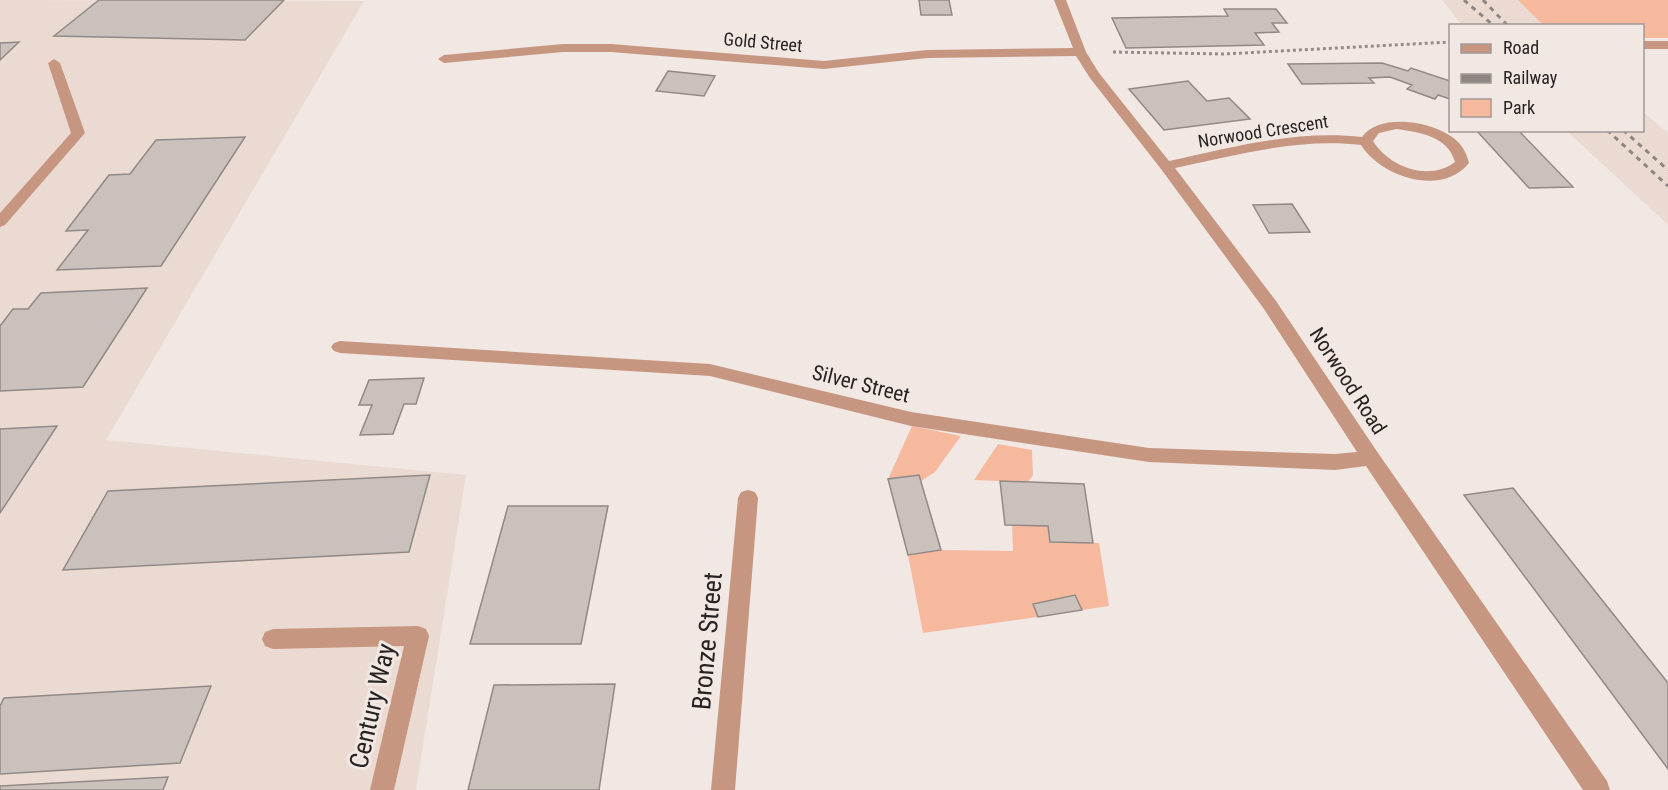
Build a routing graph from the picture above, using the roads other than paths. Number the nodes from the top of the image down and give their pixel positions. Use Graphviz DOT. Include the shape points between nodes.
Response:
graph roads {
  1 [pos="1059,0"];
  2 [pos="1644,45"];
  3 [pos="1668,45"];
  4 [pos="1080,52"];
  5 [pos="444,59"];
  6 [pos="54,63"];
  7 [pos="1366,141"];
  8 [pos="1166,165"];
  9 [pos="0,222"];
  10 [pos="340,347"];
  11 [pos="1371,458"];
  12 [pos="748,498"];
  13 [pos="273,639"];
  14 [pos="382,790"];
  15 [pos="723,790"];
  16 [pos="1598,790"];
  1 -- 4 [label="street, Norwood Road"];
  2 -- 3 [label="street"];
  4 -- 5 [label="street, Gold Street" via="927,54 824,65 611,48 563,48"];
  4 -- 8 [label="street, Norwood Road" via="1121,111"];
  6 -- 9 [label="street" via="78,133"];
  7 -- 7 [label="street" via="1381,161 1420,175 1455,171 1461,163 1461,154 1449,142 1412,127 1380,127 1370,132"];
  7 -- 8 [label="street, Norwood Crescent" via="1339,136 1312,138"];
  8 -- 11 [label="street, Norwood Road" via="1270,305"];
  10 -- 11 [label="street, Silver Street" via="710,370 910,419 1149,455 1335,462"];
  11 -- 16 [label="street, Norwood Road"];
  12 -- 15 [label="street, Bronze Street"];
  13 -- 14 [label="street, Century Way" via="418,636"];
}
